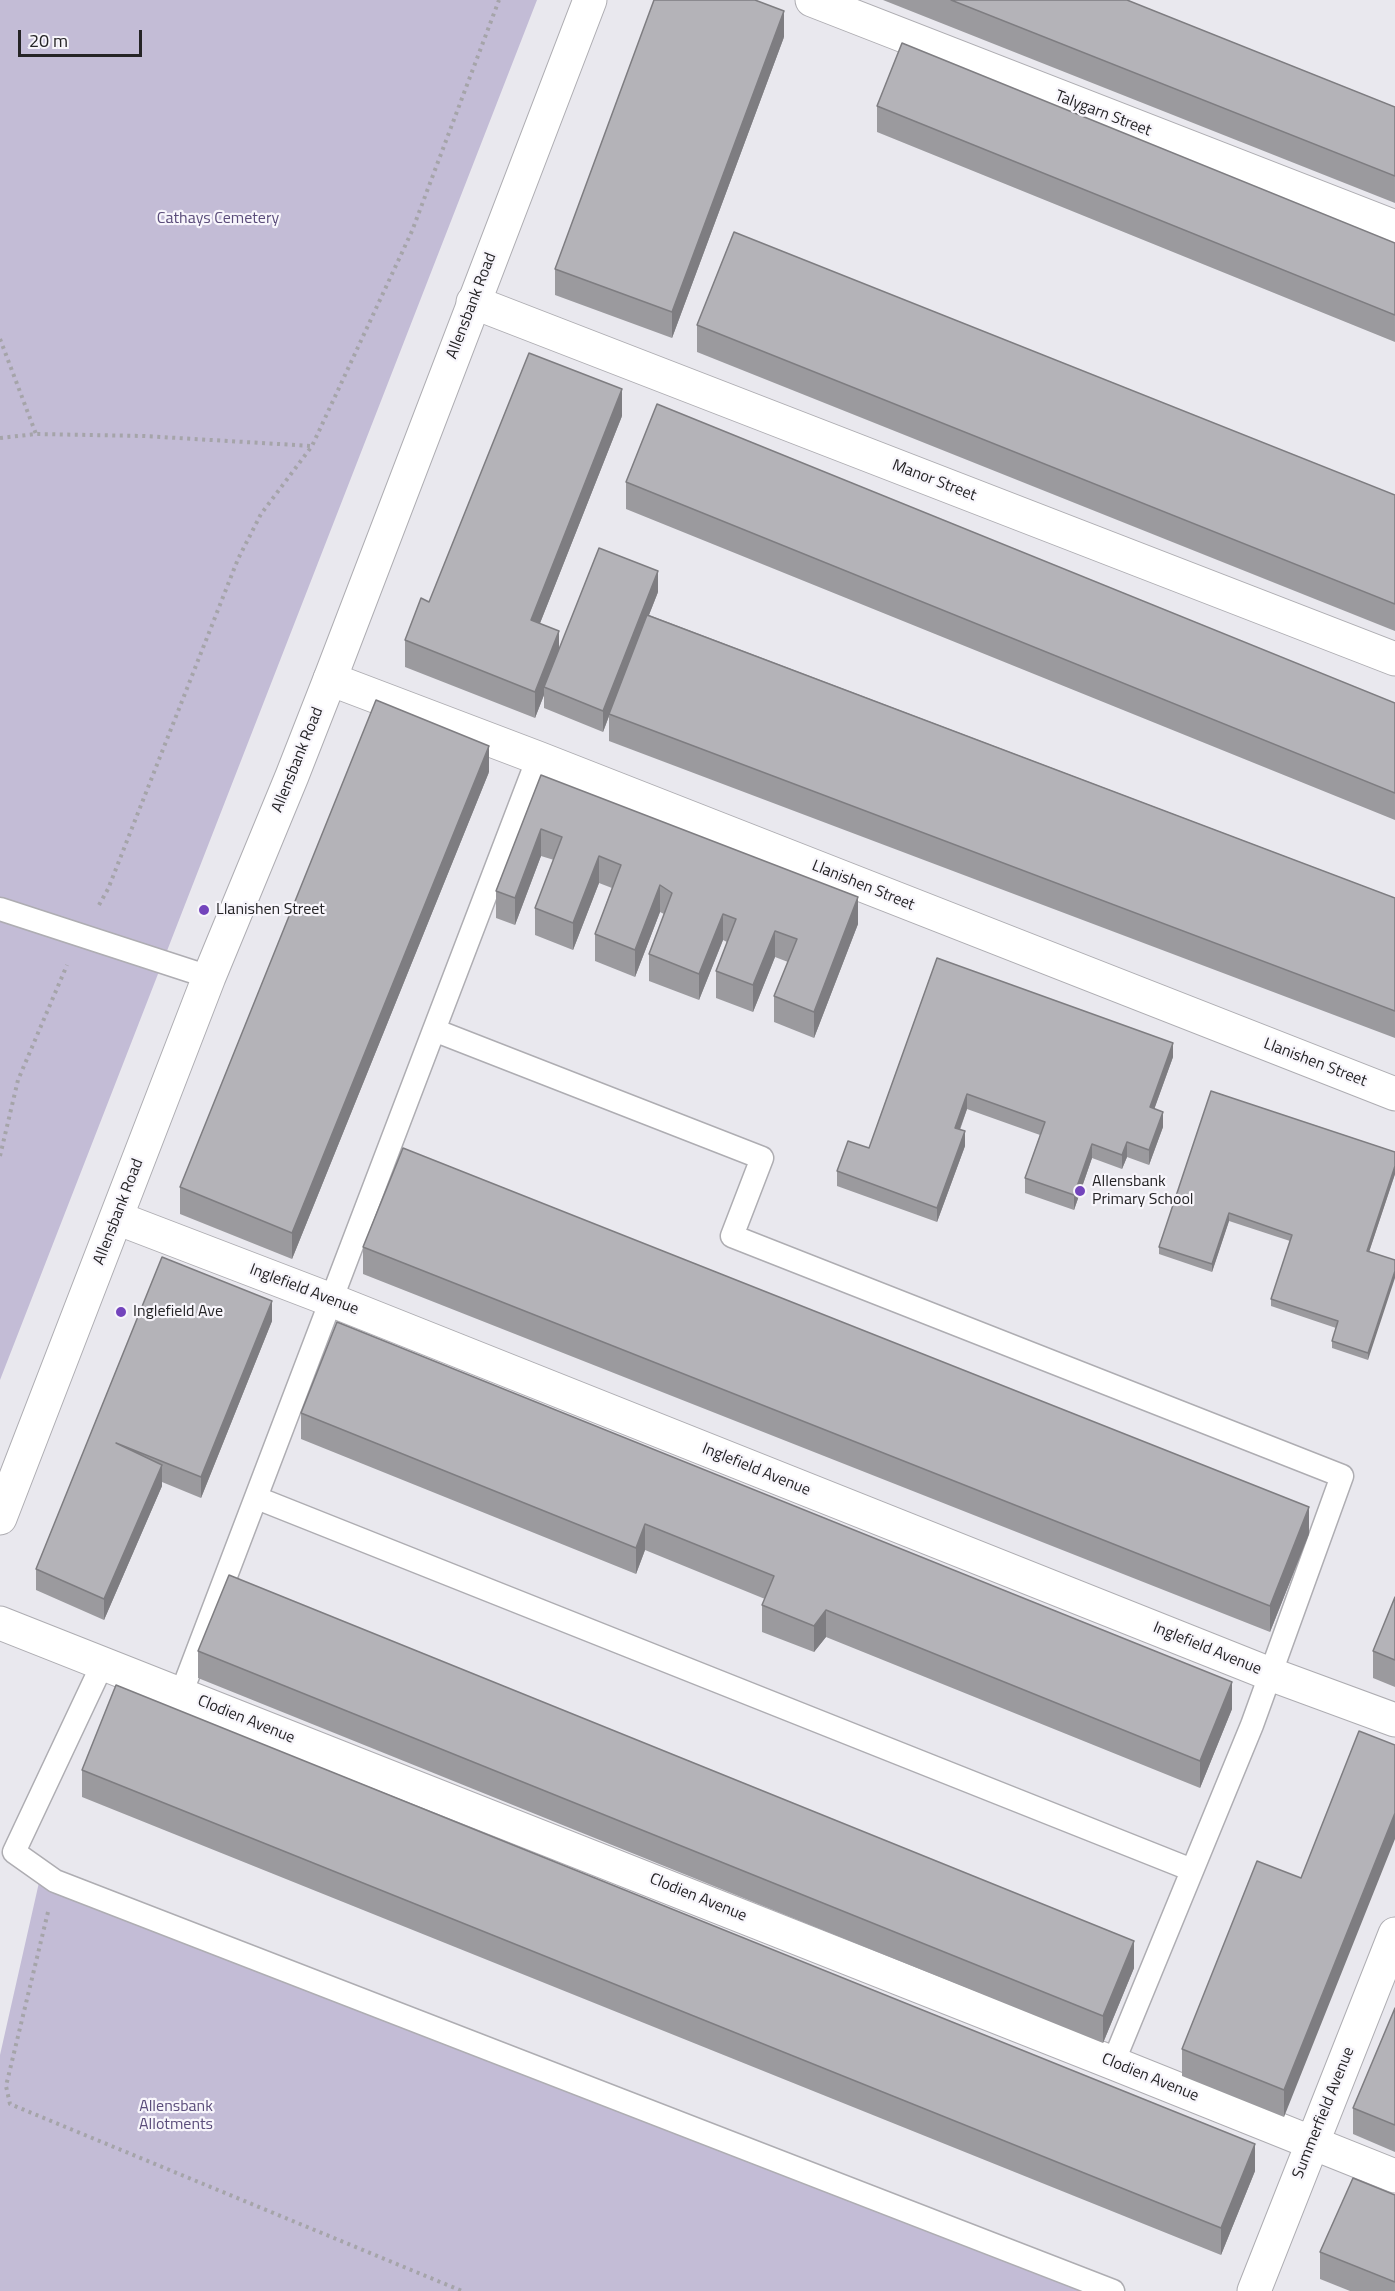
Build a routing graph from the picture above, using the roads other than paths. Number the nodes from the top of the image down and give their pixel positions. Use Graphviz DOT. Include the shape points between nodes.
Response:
graph roads {
  1 [pos="590,0"];
  2 [pos="812,0"];
  3 [pos="1395,227"];
  4 [pos="473,302"];
  5 [pos="1395,659"];
  6 [pos="330,679"];
  7 [pos="538,758"];
  8 [pos="0,909"];
  9 [pos="208,977"];
  10 [pos="434,1030"];
  11 [pos="1395,1094"];
  12 [pos="117,1218"];
  13 [pos="331,1300"];
  14 [pos="256,1498"];
  15 [pos="0,1518"];
  16 [pos="0,1623"];
  17 [pos="103,1663"];
  18 [pos="1270,1674"];
  19 [pos="181,1694"];
  20 [pos="1395,1720"];
  21 [pos="1192,1870"];
  22 [pos="1395,1934"];
  23 [pos="1113,2063"];
  24 [pos="1312,2143"];
  25 [pos="1395,2176"];
  26 [pos="1113,2291"];
  27 [pos="1254,2291"];
  1 -- 4 [label="street, Allensbank Road"];
  2 -- 3 [label="street, Talygarn Street"];
  4 -- 5 [label="street, Manor Street"];
  4 -- 6 [label="street, Allensbank Road"];
  6 -- 7 [label="street, Llanishen Street"];
  6 -- 9 [label="street, Allensbank Road"];
  7 -- 10 [label="lane"];
  7 -- 11 [label="street, Llanishen Street"];
  8 -- 9 [label="lane"];
  9 -- 12 [label="street, Allensbank Road"];
  10 -- 13 [label="lane"];
  10 -- 18 [label="lane" via="762,1158 732,1236 1342,1476"];
  12 -- 13 [label="street, Inglefield Avenue"];
  12 -- 15 [label="street, Allensbank Road"];
  13 -- 14 [label="lane"];
  13 -- 18 [label="street, Inglefield Avenue"];
  14 -- 19 [label="lane"];
  14 -- 21 [label="lane"];
  16 -- 17 [label="street, Clodien Avenue"];
  17 -- 19 [label="street, Clodien Avenue"];
  17 -- 26 [label="lane" via="14,1852 55,1881"];
  18 -- 20 [label="street, Inglefield Avenue"];
  18 -- 21 [label="lane"];
  19 -- 23 [label="street, Clodien Avenue"];
  21 -- 23 [label="lane"];
  22 -- 24 [label="street, Summerfield Avenue"];
  23 -- 24 [label="street, Clodien Avenue"];
  24 -- 25 [label="street, Clodien Avenue"];
  24 -- 27 [label="street, Summerfield Avenue"];
}
